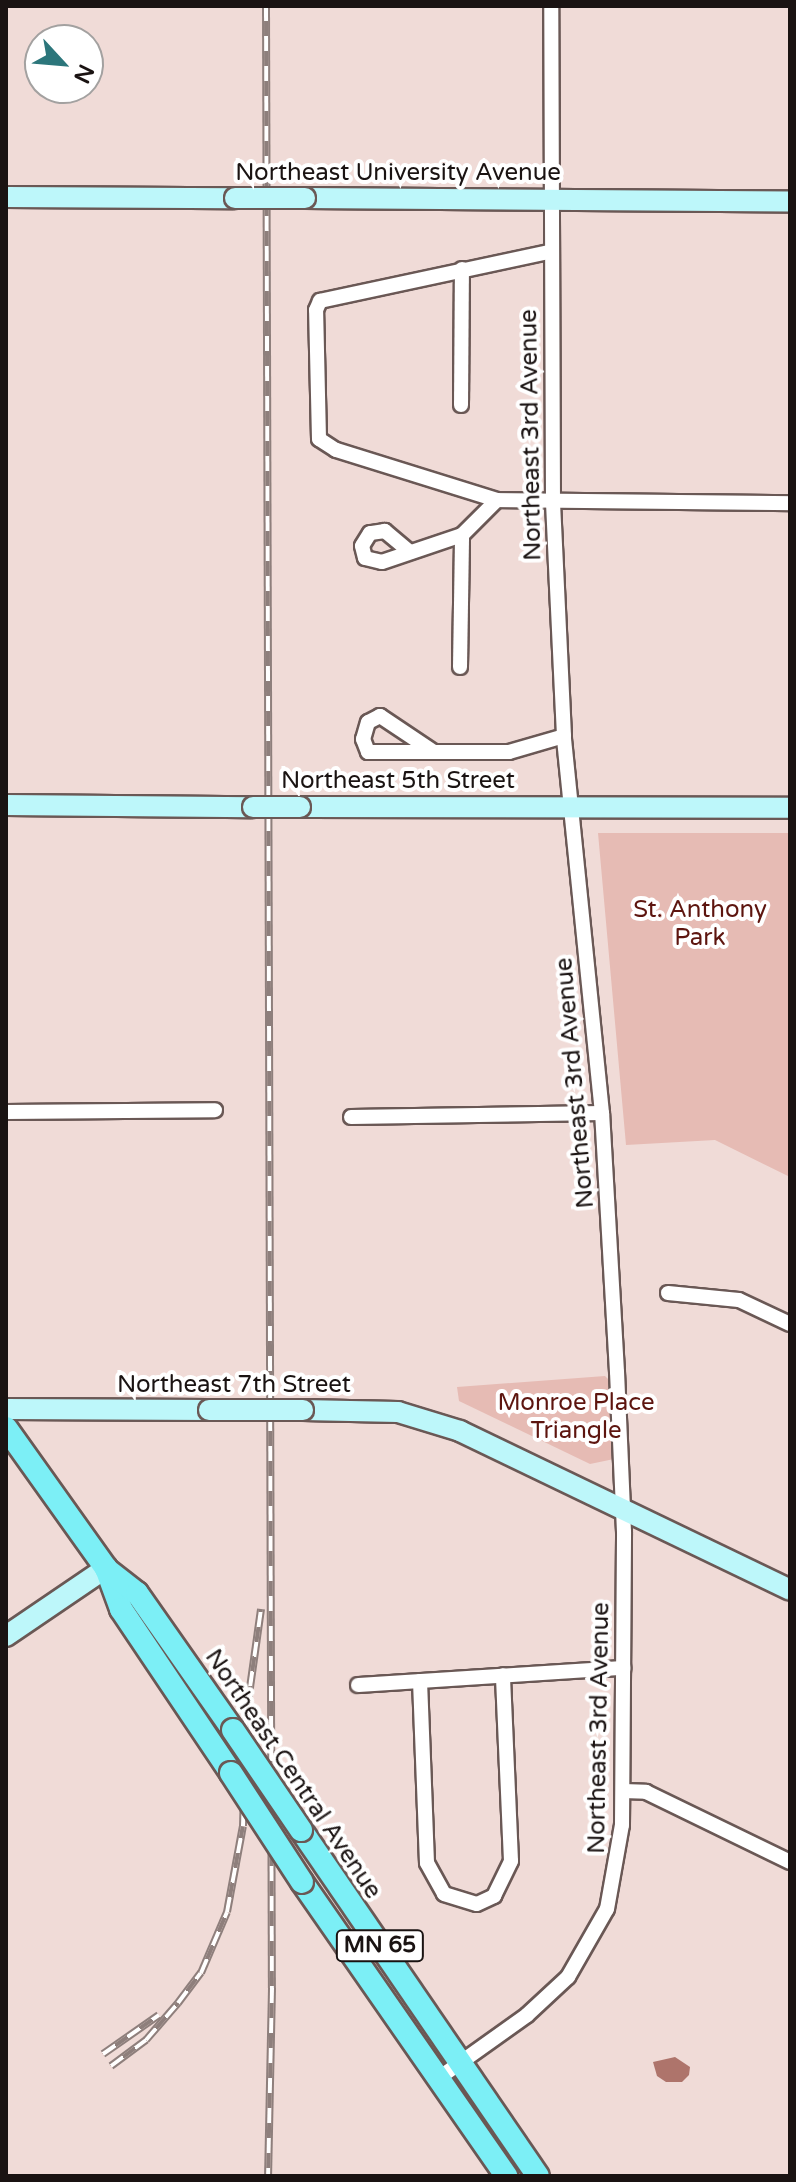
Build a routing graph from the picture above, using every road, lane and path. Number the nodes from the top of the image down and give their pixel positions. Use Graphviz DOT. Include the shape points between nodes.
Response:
graph roads {
  1 [pos="551,6"];
  2 [pos="6,197"];
  3 [pos="549,201"];
  4 [pos="790,201"];
  5 [pos="549,252"];
  6 [pos="462,269"];
  7 [pos="461,405"];
  8 [pos="497,500"];
  9 [pos="553,502"];
  10 [pos="790,503"];
  11 [pos="462,535"];
  12 [pos="410,552"];
  13 [pos="460,667"];
  14 [pos="564,736"];
  15 [pos="434,752"];
  16 [pos="6,805"];
  17 [pos="570,808"];
  18 [pos="790,808"];
  19 [pos="215,1110"];
  20 [pos="6,1112"];
  21 [pos="602,1113"];
  22 [pos="351,1117"];
  23 [pos="668,1293"];
  24 [pos="790,1324"];
  25 [pos="6,1409"];
  26 [pos="6,1428"];
  27 [pos="623,1510"];
  28 [pos="106,1568"];
  29 [pos="790,1590"];
  30 [pos="6,1636"];
  31 [pos="623,1668"];
  32 [pos="503,1675"];
  33 [pos="420,1681"];
  34 [pos="358,1685"];
  35 [pos="623,1791"];
  36 [pos="790,1862"];
  37 [pos="459,2063"];
  38 [pos="436,2080"];
  39 [pos="506,2176"];
  40 [pos="538,2176"];
  1 -- 3 [label="street, Northeast 3rd Avenue"];
  2 -- 3 [label="street, Northeast University Avenue, bridge"];
  3 -- 4 [label="street, Northeast University Avenue"];
  3 -- 5 [label="street, Northeast 3rd Avenue"];
  5 -- 6 [label="street"];
  5 -- 9 [label="street, Northeast 3rd Avenue"];
  6 -- 7 [label="street"];
  6 -- 8 [label="street" via="320,301 319,439 336,450"];
  8 -- 9 [label="street"];
  8 -- 11 [label="street"];
  9 -- 10 [label="street"];
  9 -- 14 [label="street, Northeast 3rd Avenue"];
  11 -- 12 [label="street"];
  11 -- 13 [label="street"];
  14 -- 15 [label="street" via="509,752"];
  14 -- 17 [label="street, Northeast 3rd Avenue"];
  16 -- 17 [label="street, Northeast 5th Street, bridge"];
  17 -- 18 [label="street, Northeast 5th Street"];
  17 -- 21 [label="street, Northeast 3rd Avenue"];
  19 -- 20 [label="street"];
  21 -- 22 [label="street"];
  21 -- 27 [label="street, Northeast 3rd Avenue"];
  23 -- 24 [label="street" via="739,1300"];
  25 -- 27 [label="street, Northeast 7th Street, bridge" via="398,1412 460,1431"];
  26 -- 28 [label="main road, Northeast Central Avenue / MN 65"];
  27 -- 29 [label="street, Northeast 7th Street"];
  27 -- 31 [label="street, Northeast 3rd Avenue"];
  28 -- 30 [label="street"];
  28 -- 37 [label="main road, Northeast Central Avenue / MN 65, bridge" via="137,1593"];
  28 -- 38 [label="main road, Northeast Central Avenue / MN 65, bridge" via="121,1609"];
  31 -- 32 [label="street"];
  31 -- 35 [label="street, Northeast 3rd Avenue"];
  32 -- 33 [label="street"];
  32 -- 33 [label="street" via="511,1861 494,1896 477,1904 444,1894 427,1863"];
  33 -- 34 [label="street"];
  35 -- 36 [label="street" via="646,1792"];
  35 -- 37 [label="street, Northeast 3rd Avenue" via="614,1886 584,1956 549,1996"];
  37 -- 38 [label="street, Northeast 3rd Avenue"];
  37 -- 40 [label="main road, Northeast Central Avenue / MN 65"];
  38 -- 39 [label="main road, Northeast Central Avenue / MN 65"];
}
